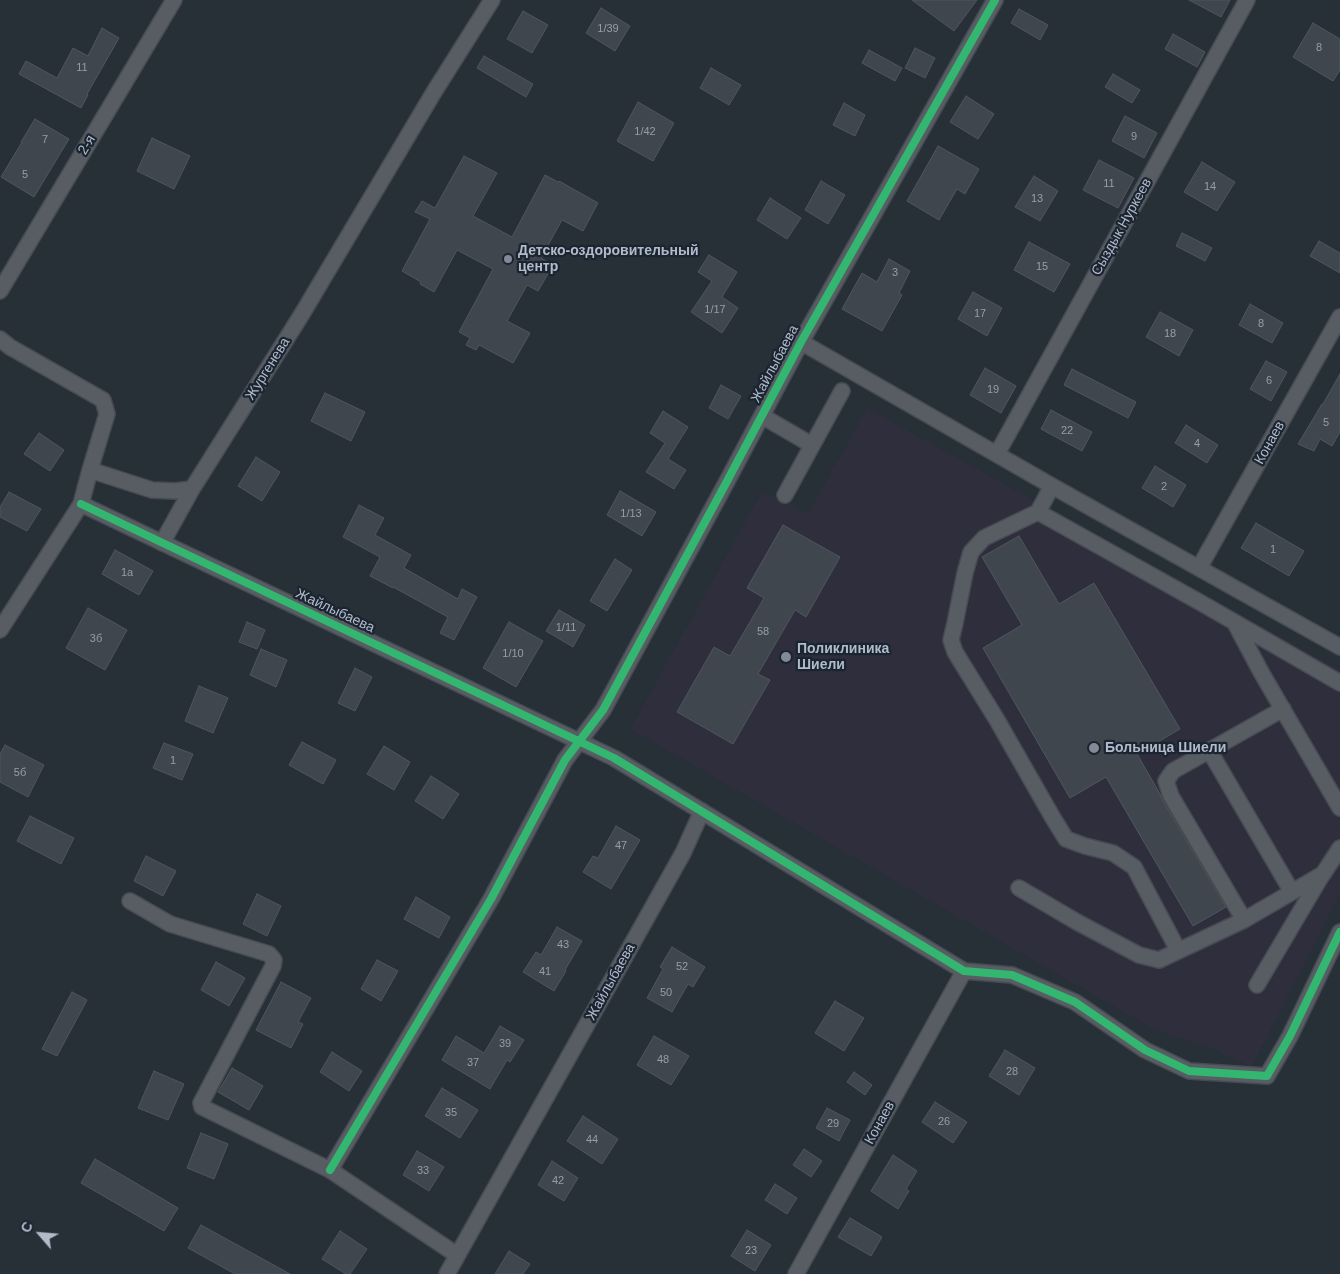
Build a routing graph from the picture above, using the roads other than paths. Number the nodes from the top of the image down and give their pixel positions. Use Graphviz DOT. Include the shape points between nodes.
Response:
graph roads {
  1 [pos="174,0"];
  2 [pos="492,0"];
  3 [pos="995,0"];
  4 [pos="1247,0"];
  5 [pos="0,291"];
  6 [pos="1340,317"];
  7 [pos="0,339"];
  8 [pos="801,342"];
  9 [pos="842,391"];
  10 [pos="762,416"];
  11 [pos="812,445"];
  12 [pos="997,454"];
  13 [pos="90,470"];
  14 [pos="1052,486"];
  15 [pos="192,489"];
  16 [pos="785,494"];
  17 [pos="81,504"];
  18 [pos="1038,512"];
  19 [pos="162,543"];
  20 [pos="1199,568"];
  21 [pos="1236,624"];
  22 [pos="0,630"];
  23 [pos="1340,647"];
  24 [pos="1340,683"];
  25 [pos="1283,709"];
  26 [pos="579,741"];
  27 [pos="1209,750"];
  28 [pos="1340,808"];
  29 [pos="702,811"];
  30 [pos="1340,848"];
  31 [pos="1323,874"];
  32 [pos="1019,888"];
  33 [pos="1292,892"];
  34 [pos="130,901"];
  35 [pos="1244,920"];
  36 [pos="1340,932"];
  37 [pos="1178,950"];
  38 [pos="964,971"];
  39 [pos="1257,986"];
  40 [pos="330,1170"];
  41 [pos="458,1255"];
  42 [pos="446,1274"];
  43 [pos="796,1274"];
  1 -- 5 [label="street, 2-я"];
  2 -- 15 [label="street, Жургенева"];
  3 -- 8 [label="street, Жайлыбаева"];
  4 -- 12 [label="street, Сыздык Нуркеев"];
  6 -- 20 [label="street, Конаев"];
  7 -- 13 [label="street" via="103,400 107,414"];
  8 -- 10 [label="street, Жайлыбаева"];
  8 -- 12 [label="street"];
  9 -- 11 [label="street"];
  10 -- 11 [label="street"];
  10 -- 26 [label="street, Жайлыбаева" via="603,710"];
  11 -- 16 [label="street"];
  12 -- 14 [label="street"];
  13 -- 15 [label="street" via="152,490"];
  13 -- 17 [label="street"];
  14 -- 18 [label="street"];
  14 -- 20 [label="street"];
  15 -- 19 [label="street, Жургенева"];
  17 -- 19 [label="street, Жайлыбаева"];
  17 -- 22 [label="street"];
  18 -- 21 [label="street"];
  18 -- 37 [label="street" via="984,538 971,552 951,640 955,652 1066,839 1113,853 1134,867"];
  19 -- 26 [label="street, Жайлыбаева"];
  20 -- 23 [label="street"];
  21 -- 24 [label="street"];
  21 -- 25 [label="street"];
  25 -- 27 [label="street"];
  25 -- 28 [label="street"];
  26 -- 29 [label="street, Жайлыбаева" via="614,758"];
  26 -- 40 [label="street" via="565,760 491,899"];
  27 -- 33 [label="street"];
  27 -- 35 [label="street" via="1173,771 1166,781 1176,804"];
  29 -- 38 [label="street"];
  29 -- 41 [label="street, Жайлыбаева" via="683,854"];
  30 -- 31 [label="street"];
  31 -- 33 [label="street"];
  31 -- 39 [label="street"];
  32 -- 37 [label="street" via="1138,955 1159,960"];
  33 -- 35 [label="street"];
  34 -- 40 [label="street" via="170,924 269,954 274,960 201,1103 202,1107"];
  35 -- 37 [label="street"];
  36 -- 38 [label="street" via="1267,1076 1189,1071 1145,1050 1075,1002 1012,975"];
  38 -- 43 [label="street, Конаев"];
  40 -- 41 [label="street"];
  41 -- 42 [label="street, Жайлыбаева"];
}
